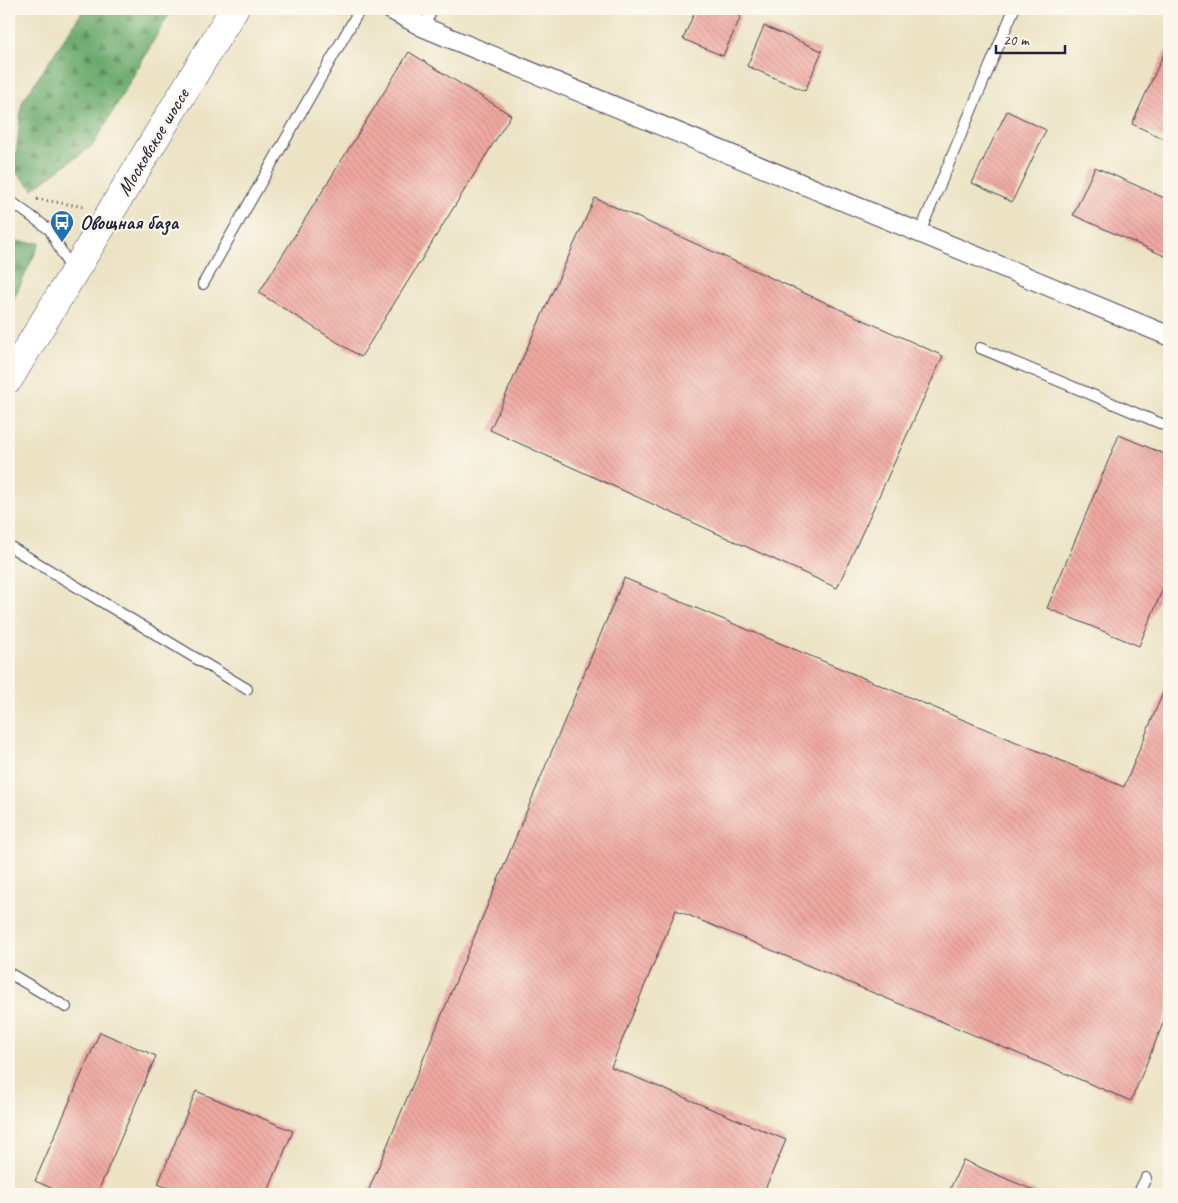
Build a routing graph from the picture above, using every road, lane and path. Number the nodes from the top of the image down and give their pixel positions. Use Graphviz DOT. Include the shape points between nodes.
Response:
graph roads {
  1 [pos="234,9"];
  2 [pos="360,9"];
  3 [pos="390,9"];
  4 [pos="433,9"];
  5 [pos="1014,9"];
  6 [pos="423,26"];
  7 [pos="27,198"];
  8 [pos="9,200"];
  9 [pos="111,211"];
  10 [pos="920,232"];
  11 [pos="73,274"];
  12 [pos="203,284"];
  13 [pos="1169,336"];
  14 [pos="980,348"];
  15 [pos="9,379"];
  16 [pos="1169,428"];
  17 [pos="9,546"];
  18 [pos="246,689"];
  19 [pos="9,973"];
  20 [pos="66,1007"];
  21 [pos="1146,1178"];
  22 [pos="1138,1194"];
  1 -- 9 [label="main road, Московское шоссе"];
  2 -- 12 [label="lane"];
  3 -- 6 [label="street"];
  4 -- 6 [label="lane"];
  5 -- 10 [label="lane"];
  6 -- 10 [label="street"];
  7 -- 9 [label="path"];
  8 -- 11 [label="lane" via="50,230"];
  9 -- 11 [label="main road, Московское шоссе"];
  10 -- 13 [label="street"];
  11 -- 15 [label="main road, Московское шоссе"];
  14 -- 16 [label="lane"];
  17 -- 18 [label="lane"];
  19 -- 20 [label="lane"];
  21 -- 22 [label="lane"];
}
